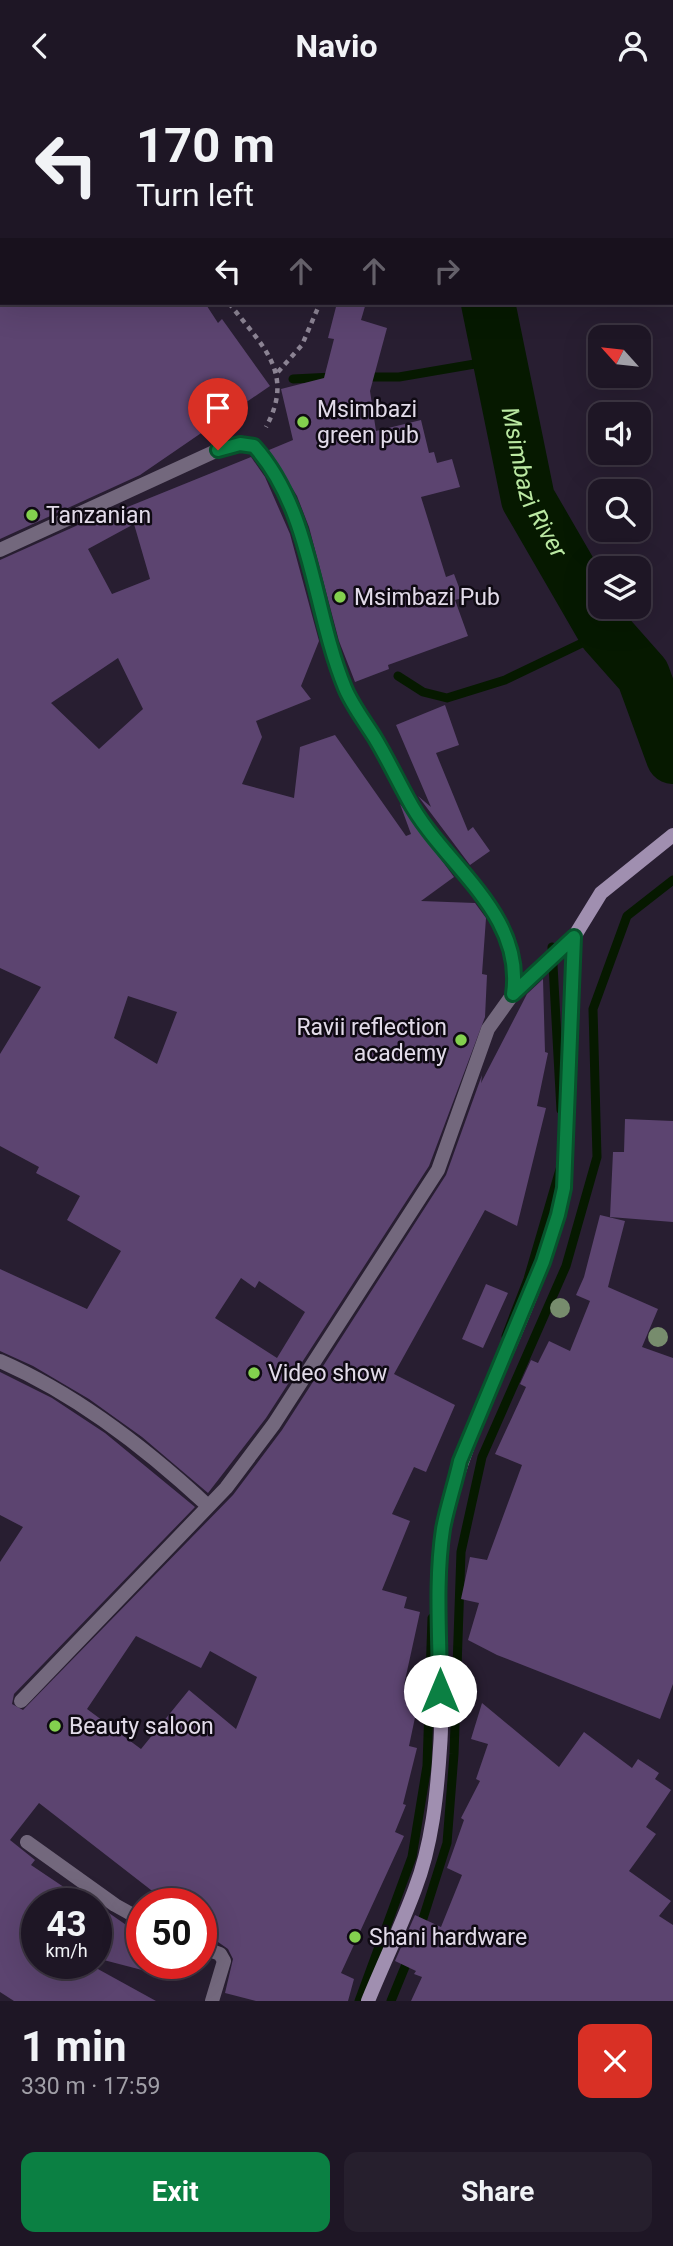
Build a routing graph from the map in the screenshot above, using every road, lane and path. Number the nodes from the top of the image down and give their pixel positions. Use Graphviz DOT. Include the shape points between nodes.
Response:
graph roads {
  1 [pos="230,305"];
  2 [pos="319,305"];
  3 [pos="278,372"];
  4 [pos="254,446"];
  5 [pos="0,550"];
  6 [pos="673,835"];
  7 [pos="574,937"];
  8 [pos="513,994"];
  9 [pos="0,1361"];
  10 [pos="208,1506"];
  11 [pos="22,1701"];
  12 [pos="27,1842"];
  13 [pos="126,1911"];
  14 [pos="217,1953"];
  15 [pos="212,2001"];
  16 [pos="368,2001"];
  1 -- 3 [label="path"];
  2 -- 3 [label="path" via="302,345"];
  3 -- 4 [label="path" via="278,399"];
  4 -- 5 [label="street" via="240,444 218,450"];
  4 -- 8 [label="street" via="270,466 295,521 345,689 438,845 486,898 513,956"];
  6 -- 7 [label="main road" via="601,893"];
  7 -- 8 [label="street"];
  7 -- 16 [label="main road" via="564,1188 543,1262 460,1461 443,1529 440,1746 432,1821 416,1887"];
  8 -- 10 [label="street" via="488,1029 438,1170 307,1376"];
  9 -- 10 [label="street" via="88,1409 155,1456"];
  10 -- 11 [label="street"];
  12 -- 13 [label="street"];
  14 -- 15 [label="street" via="224,1961"];
}
